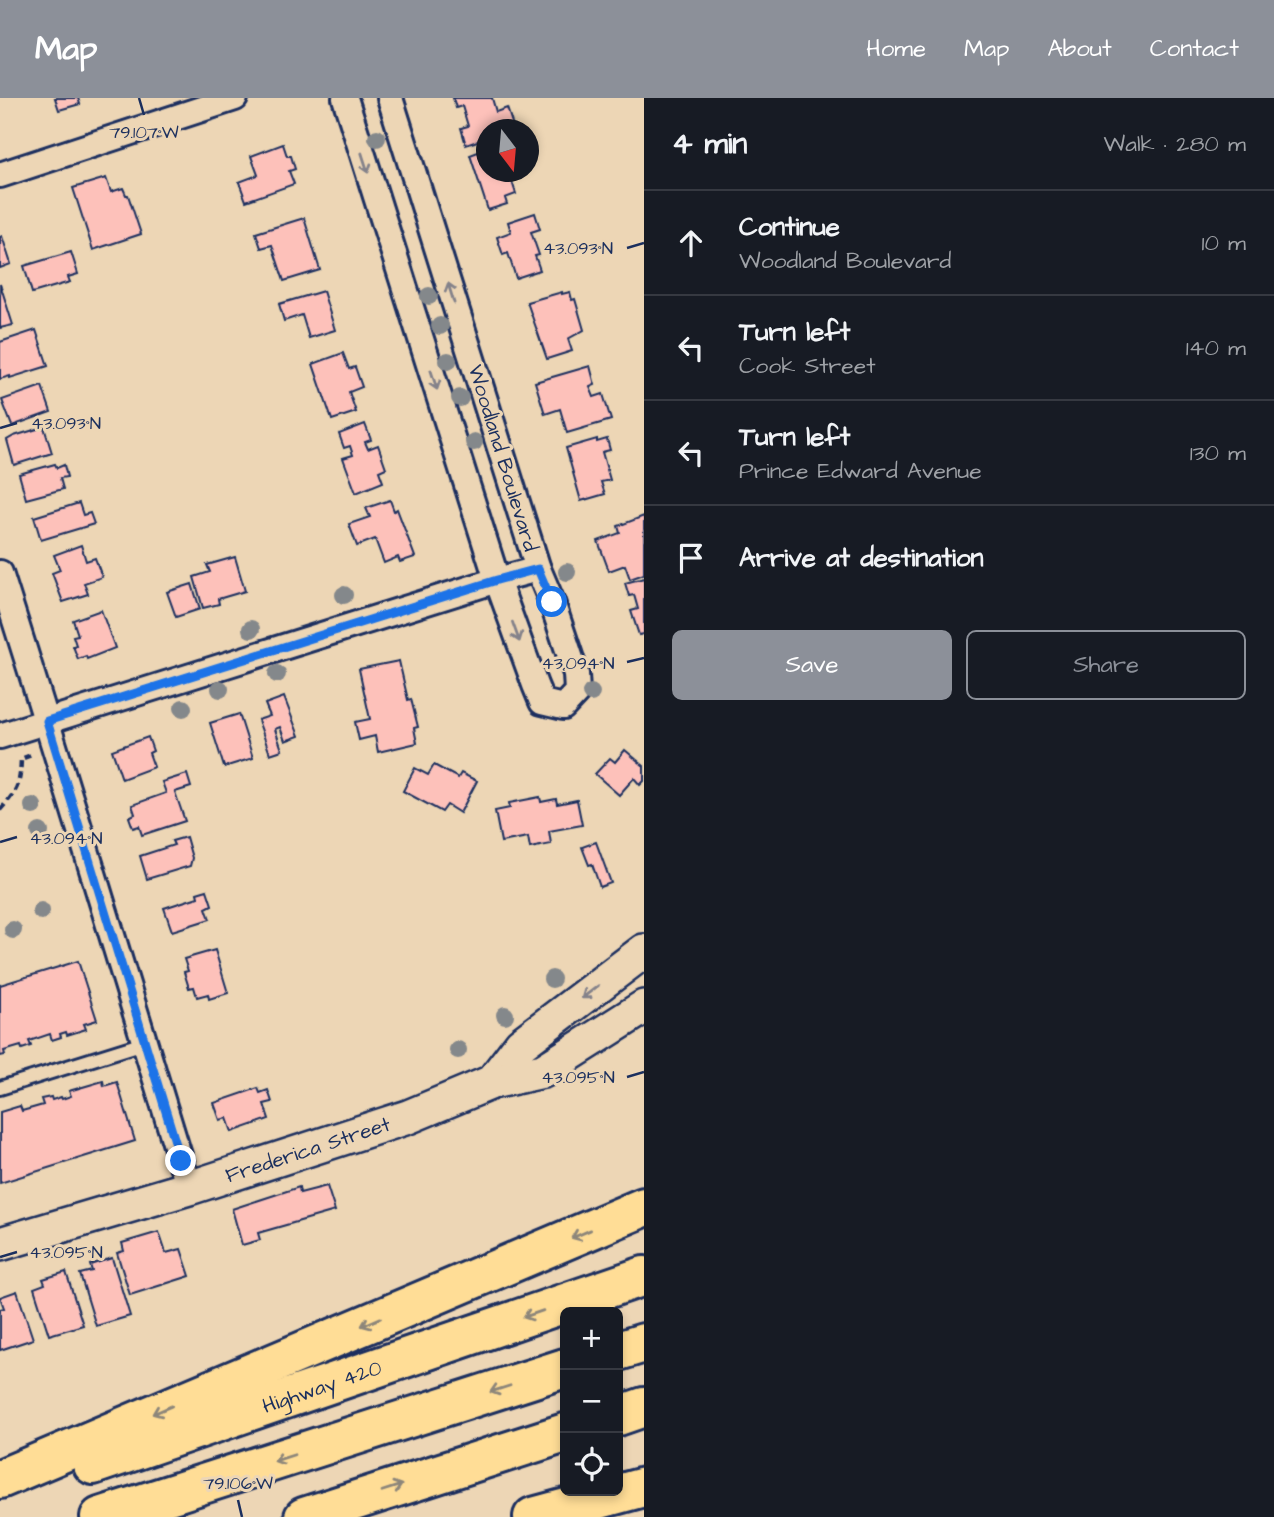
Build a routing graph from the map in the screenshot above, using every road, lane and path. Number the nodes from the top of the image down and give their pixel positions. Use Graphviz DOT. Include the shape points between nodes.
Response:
graph roads {
  1 [pos="235,98"];
  2 [pos="345,98"];
  3 [pos="390,98"];
  4 [pos="0,175"];
  5 [pos="538,569"];
  6 [pos="0,573"];
  7 [pos="497,580"];
  8 [pos="47,721"];
  9 [pos="0,736"];
  10 [pos="55,748"];
  11 [pos="0,810"];
  12 [pos="644,951"];
  13 [pos="644,1007"];
  14 [pos="144,1043"];
  15 [pos="492,1082"];
  16 [pos="0,1088"];
  17 [pos="189,1188"];
  18 [pos="644,1207"];
  19 [pos="0,1244"];
  20 [pos="644,1276"];
  21 [pos="644,1343"];
  22 [pos="623,1349"];
  23 [pos="560,1370"];
  24 [pos="644,1407"];
  25 [pos="623,1414"];
  26 [pos="560,1435"];
  27 [pos="0,1479"];
  28 [pos="644,1487"];
  29 [pos="0,1497"];
  30 [pos="100,1517"];
  31 [pos="304,1517"];
  32 [pos="533,1517"];
  1 -- 4 [label="street"];
  2 -- 7 [label="street, Woodland Boulevard, one-way"];
  5 -- 3 [label="street, Woodland Boulevard, one-way"];
  5 -- 7 [label="street"];
  7 -- 5 [label="street, Woodland Boulevard, one-way" via="542,702 563,707 577,692 576,674"];
  6 -- 8 [label="street"];
  7 -- 8 [label="street"];
  8 -- 9 [label="street"];
  8 -- 10 [label="street"];
  10 -- 11 [label="path" via="21,759 20,781"];
  10 -- 14 [label="street"];
  12 -- 15 [label="street, one-way" via="521,1044"];
  13 -- 15 [label="street, Frederica Street" via="543,1071"];
  14 -- 16 [label="lane"];
  14 -- 17 [label="street"];
  15 -- 17 [label="street, Frederica Street" via="408,1117"];
  17 -- 19 [label="street, Frederica Street"];
  18 -- 27 [label="highway, one-way"];
  20 -- 29 [label="highway, Highway 420, one-way"];
  21 -- 22 [label="highway"];
  23 -- 30 [label="highway, one-way"];
  24 -- 25 [label="highway"];
  31 -- 26 [label="highway, one-way"];
  28 -- 32 [label="highway"];
}
